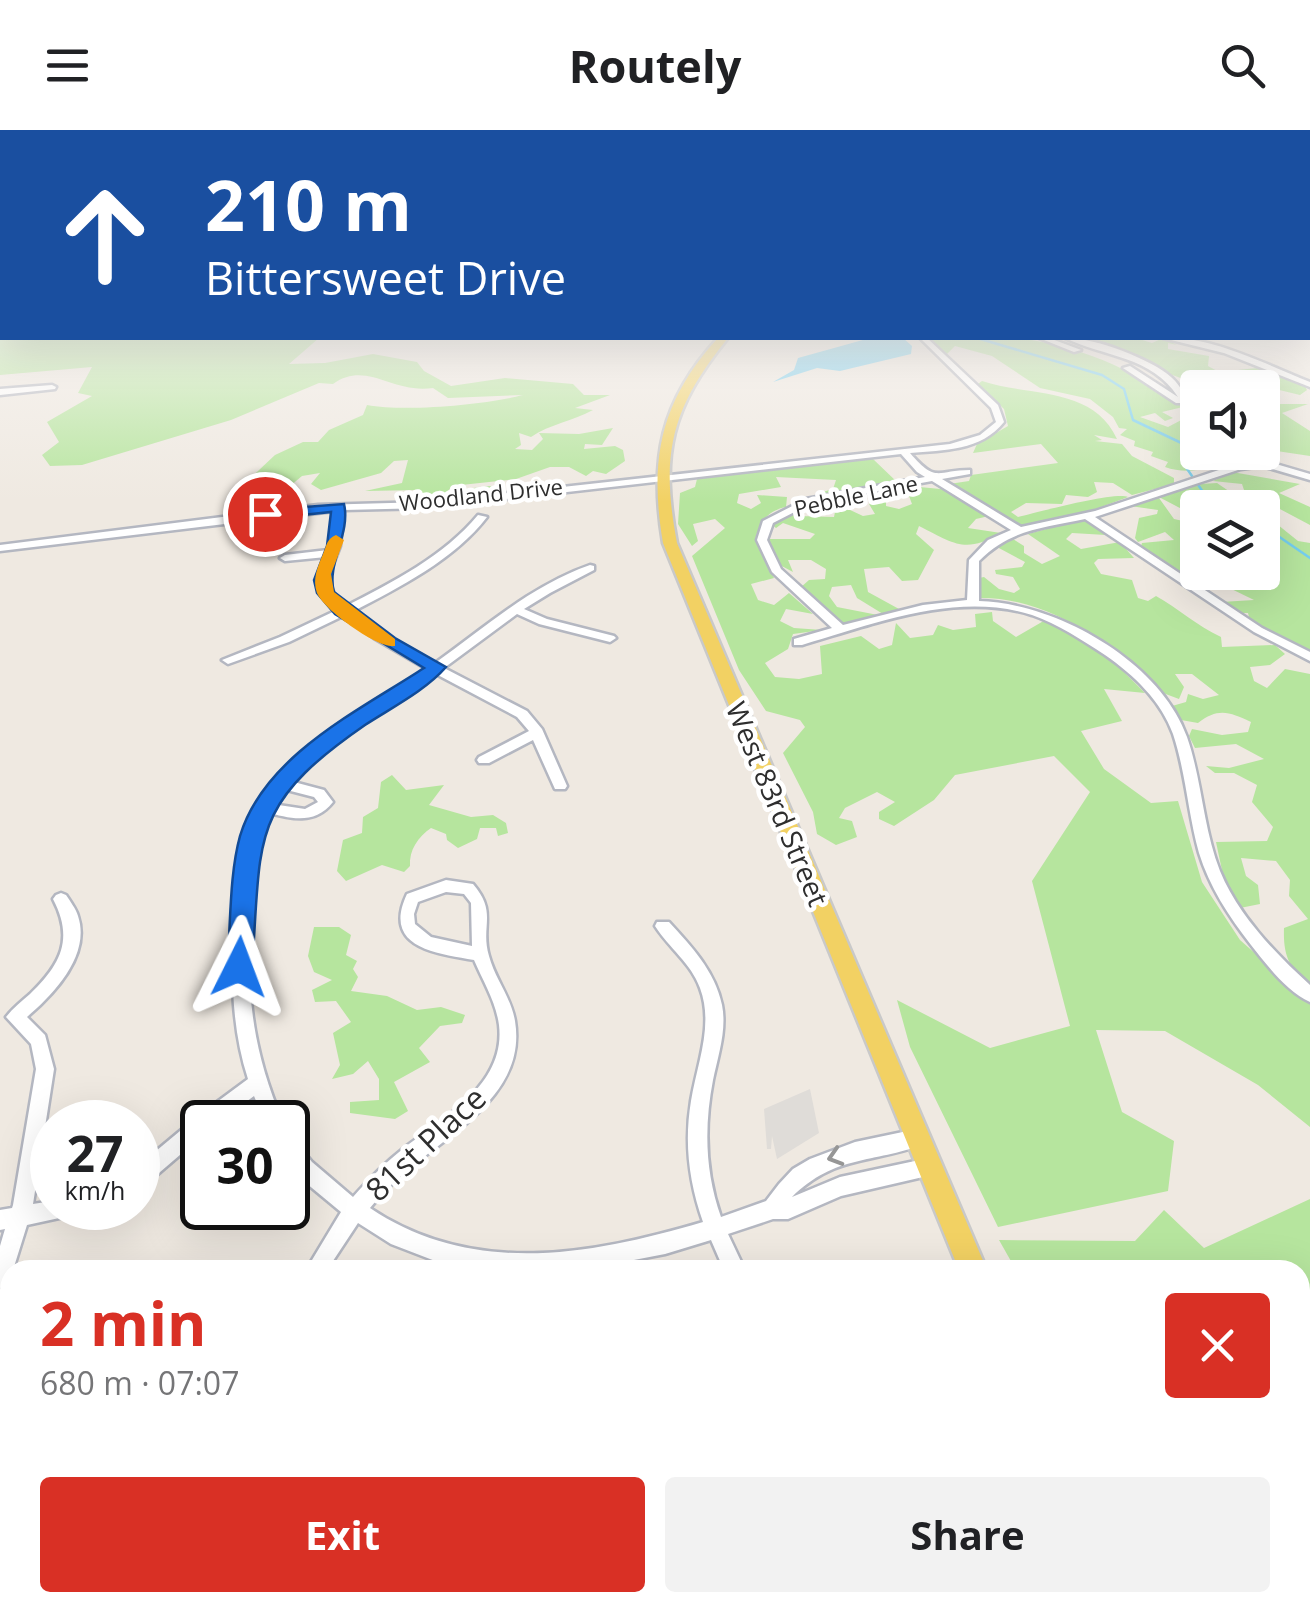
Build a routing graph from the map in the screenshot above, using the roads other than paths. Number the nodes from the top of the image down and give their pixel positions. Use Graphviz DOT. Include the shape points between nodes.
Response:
graph roads {
  1 [pos="699,364"];
  2 [pos="951,364"];
  3 [pos="1113,364"];
  4 [pos="1136,364"];
  5 [pos="1259,364"];
  6 [pos="1310,385"];
  7 [pos="52,387"];
  8 [pos="3,392"];
  9 [pos="1180,396"];
  10 [pos="1180,401"];
  11 [pos="0,403"];
  12 [pos="909,451"];
  13 [pos="1280,468"];
  14 [pos="1233,470"];
  15 [pos="967,472"];
  16 [pos="932,476"];
  17 [pos="1310,477"];
  18 [pos="661,478"];
  19 [pos="339,507"];
  20 [pos="1088,516"];
  21 [pos="482,517"];
  22 [pos="1019,530"];
  23 [pos="0,548"];
  24 [pos="331,553"];
  25 [pos="285,558"];
  26 [pos="590,568"];
  27 [pos="973,602"];
  28 [pos="342,610"];
  29 [pos="517,610"];
  30 [pos="840,630"];
  31 [pos="610,638"];
  32 [pos="798,642"];
  33 [pos="1310,658"];
  34 [pos="228,660"];
  35 [pos="437,667"];
  36 [pos="537,733"];
  37 [pos="484,760"];
  38 [pos="281,784"];
  39 [pos="560,786"];
  40 [pos="262,806"];
  41 [pos="61,898"];
  42 [pos="664,926"];
  43 [pos="480,954"];
  44 [pos="1310,994"];
  45 [pos="7,1014"];
  46 [pos="256,1084"];
  47 [pos="235,1100"];
  48 [pos="264,1100"];
  49 [pos="917,1138"];
  50 [pos="180,1144"];
  51 [pos="160,1160"];
  52 [pos="310,1168"];
  53 [pos="930,1168"];
  54 [pos="773,1209"];
  55 [pos="355,1212"];
  56 [pos="10,1218"];
  57 [pos="714,1229"];
  58 [pos="3,1260"];
  59 [pos="323,1260"];
  60 [pos="471,1260"];
  61 [pos="600,1260"];
  62 [pos="730,1260"];
  63 [pos="969,1260"];
  1 -- 18 [label="main road, West 83rd Street" via="667,428"];
  2 -- 12 [label="street, Woodland Drive" via="987,398 1000,422 974,441"];
  3 -- 10 [label="street"];
  4 -- 9 [label="street" via="1164,375"];
  5 -- 6 [label="street"];
  7 -- 8 [label="street"];
  8 -- 11 [label="street"];
  12 -- 16 [label="street"];
  12 -- 18 [label="street, Woodland Drive"];
  13 -- 17 [label="street"];
  14 -- 20 [label="street"];
  15 -- 16 [label="street, Pebble Lane"];
  16 -- 22 [label="street"];
  16 -- 30 [label="street, Pebble Lane" via="808,502 764,528 764,548 776,570"];
  18 -- 19 [label="street, Woodland Drive"];
  18 -- 49 [label="main road, West 83rd Street" via="676,562"];
  19 -- 23 [label="street, Woodland Drive"];
  19 -- 24 [label="street"];
  20 -- 22 [label="street"];
  20 -- 33 [label="street"];
  21 -- 28 [label="street" via="462,542"];
  22 -- 27 [label="street" via="974,560"];
  24 -- 25 [label="street"];
  24 -- 28 [label="street" via="323,587"];
  26 -- 29 [label="street"];
  27 -- 30 [label="street"];
  27 -- 44 [label="street" via="1026,608 1066,622 1159,696 1179,736 1217,882"];
  28 -- 34 [label="street"];
  28 -- 35 [label="street"];
  29 -- 31 [label="street"];
  29 -- 35 [label="street"];
  30 -- 32 [label="street"];
  35 -- 36 [label="street" via="506,703"];
  35 -- 38 [label="street" via="333,738"];
  36 -- 37 [label="street"];
  36 -- 39 [label="street"];
  38 -- 40 [label="street"];
  38 -- 40 [label="street" via="319,793 326,802 306,814"];
  40 -- 46 [label="street" via="250,840 239,946"];
  41 -- 45 [label="street" via="74,925 69,954 48,986"];
  42 -- 57 [label="street" via="702,968 712,997 714,1049 697,1146"];
  43 -- 43 [label="street" via="480,901 474,892 446,886 412,898 406,916 425,944"];
  43 -- 55 [label="street, 81st Place" via="506,1018 506,1048 494,1079 467,1115 396,1166"];
  45 -- 56 [label="street" via="34,1033 44,1059"];
  46 -- 47 [label="street"];
  46 -- 48 [label="street"];
  49 -- 53 [label="main road, West 83rd Street"];
  49 -- 54 [label="street, one-way" via="822,1160"];
  50 -- 51 [label="street"];
  52 -- 55 [label="street"];
  53 -- 54 [label="street"];
  53 -- 63 [label="main road, West 83rd Street"];
  54 -- 57 [label="street"];
  55 -- 59 [label="street, 81st Place"];
  55 -- 60 [label="street" via="381,1229"];
  56 -- 58 [label="street"];
  57 -- 61 [label="street"];
  57 -- 62 [label="street"];
}
